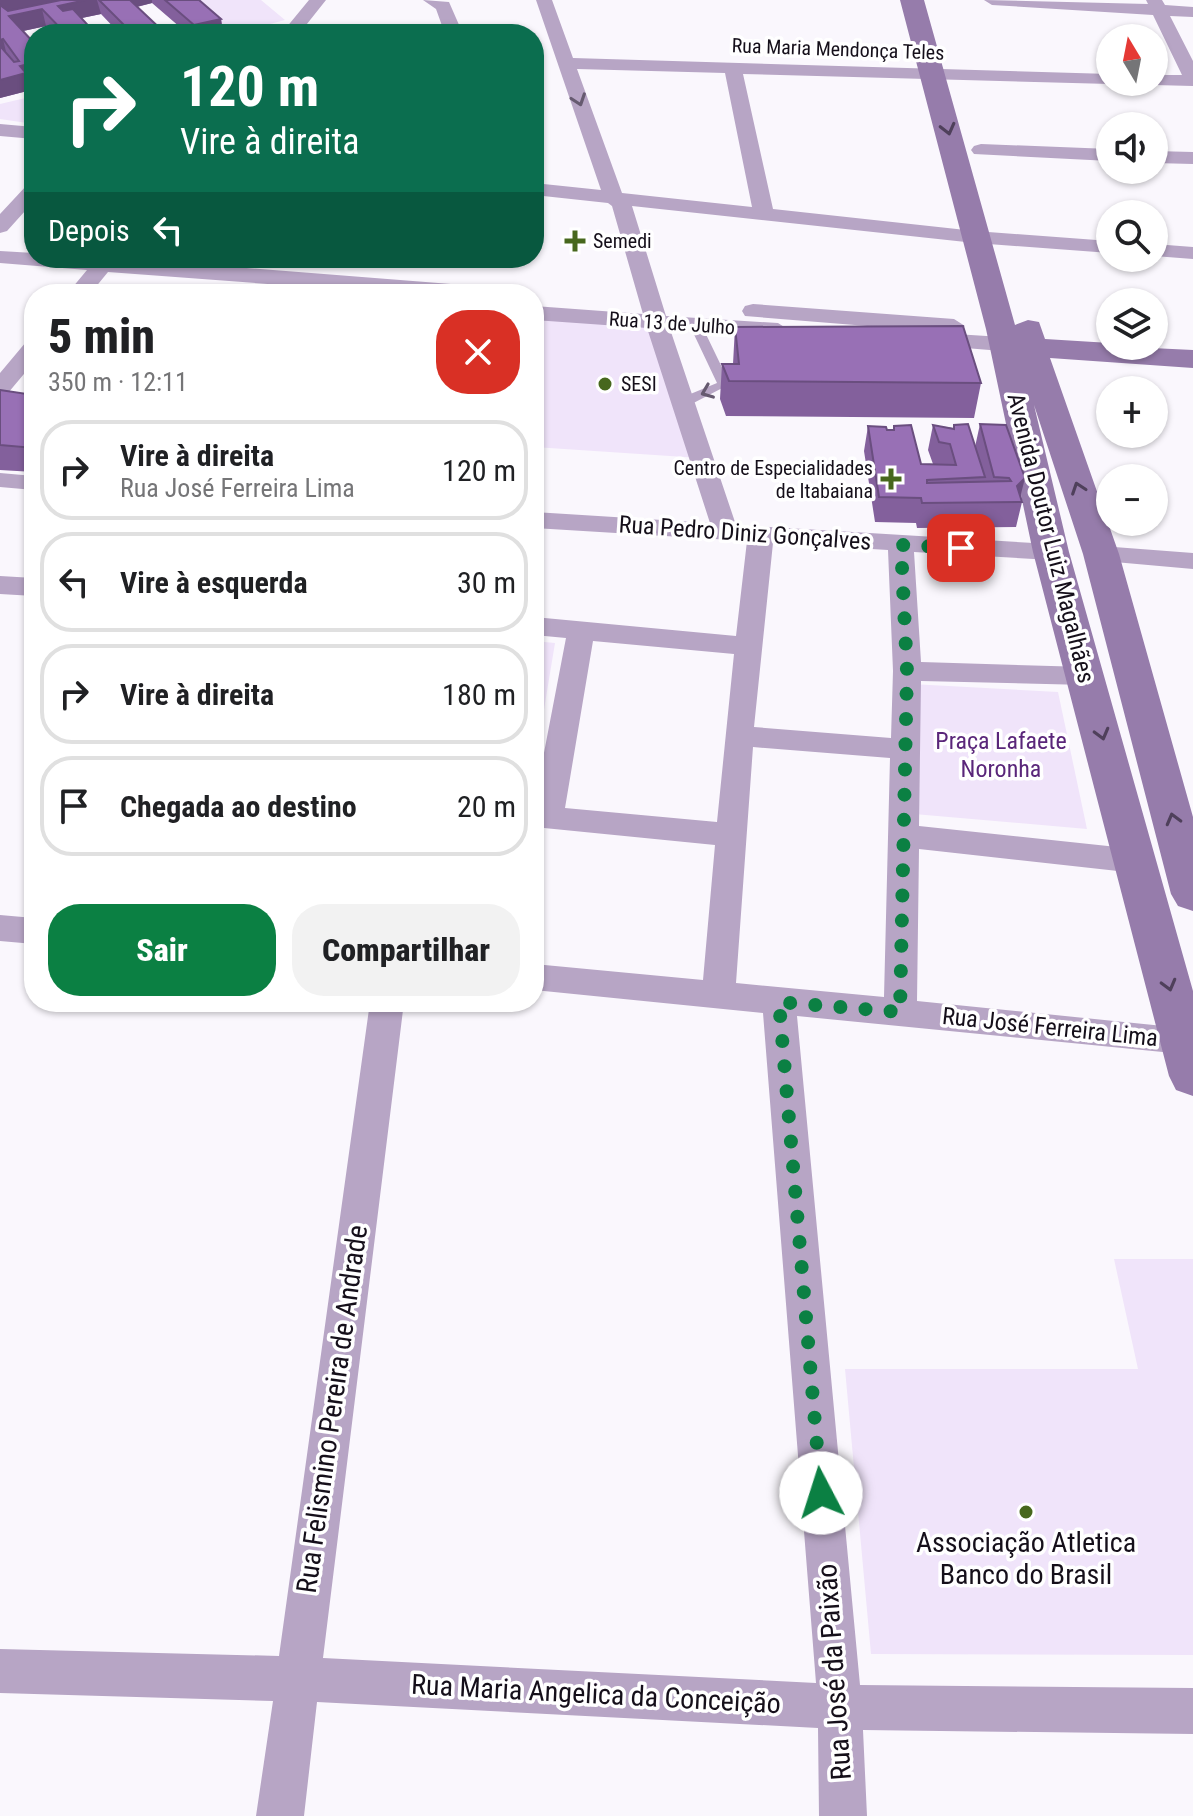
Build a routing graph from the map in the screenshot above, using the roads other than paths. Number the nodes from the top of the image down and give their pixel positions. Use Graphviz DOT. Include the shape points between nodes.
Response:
graph roads {
  1 [pos="318,0"];
  2 [pos="431,0"];
  3 [pos="544,0"];
  4 [pos="912,0"];
  5 [pos="937,0"];
  6 [pos="992,0"];
  7 [pos="1156,5"];
  8 [pos="1193,12"];
  9 [pos="569,13"];
  10 [pos="298,24"];
  11 [pos="450,24"];
  12 [pos="575,63"];
  13 [pos="733,68"];
  14 [pos="946,74"];
  15 [pos="1096,79"];
  16 [pos="1168,80"];
  17 [pos="1193,80"];
  18 [pos="0,130"];
  19 [pos="24,132"];
  20 [pos="981,150"];
  21 [pos="1096,154"];
  22 [pos="1168,157"];
  23 [pos="1193,158"];
  24 [pos="544,190"];
  25 [pos="24,200"];
  26 [pos="621,201"];
  27 [pos="764,215"];
  28 [pos="0,227"];
  29 [pos="992,238"];
  30 [pos="1096,246"];
  31 [pos="1168,251"];
  32 [pos="1193,253"];
  33 [pos="0,257"];
  34 [pos="24,261"];
  35 [pos="61,268"];
  36 [pos="0,272"];
  37 [pos="95,274"];
  38 [pos="187,284"];
  39 [pos="292,284"];
  40 [pos="544,298"];
  41 [pos="544,313"];
  42 [pos="654,314"];
  43 [pos="696,326"];
  44 [pos="1096,337"];
  45 [pos="1015,338"];
  46 [pos="1168,342"];
  47 [pos="1193,344"];
  48 [pos="24,354"];
  49 [pos="0,356"];
  50 [pos="24,359"];
  51 [pos="1193,359"];
  52 [pos="0,388"];
  53 [pos="682,405"];
  54 [pos="0,480"];
  55 [pos="24,482"];
  56 [pos="544,521"];
  57 [pos="725,530"];
  58 [pos="761,533"];
  59 [pos="901,545"];
  60 [pos="1051,552"];
  61 [pos="1101,554"];
  62 [pos="1193,561"];
  63 [pos="0,585"];
  64 [pos="24,586"];
  65 [pos="544,627"];
  66 [pos="581,631"];
  67 [pos="747,646"];
  68 [pos="907,671"];
  69 [pos="1086,676"];
  70 [pos="739,736"];
  71 [pos="904,749"];
  72 [pos="544,803"];
  73 [pos="544,817"];
  74 [pos="732,835"];
  75 [pos="903,836"];
  76 [pos="1136,861"];
  77 [pos="1193,894"];
  78 [pos="0,928"];
  79 [pos="24,930"];
  80 [pos="544,978"];
  81 [pos="718,994"];
  82 [pos="779,1002"];
  83 [pos="386,1012"];
  84 [pos="900,1012"];
  85 [pos="1183,1040"];
  86 [pos="1193,1076"];
  87 [pos="0,1671"];
  88 [pos="296,1679"];
  89 [pos="840,1707"];
  90 [pos="1193,1711"];
  91 [pos="280,1816"];
  92 [pos="843,1816"];
  1 -- 10 [label="street"];
  2 -- 11 [label="street" via="443,6"];
  3 -- 12 [label="street"];
  4 -- 14 [label="street, Avenida Doutor Luiz Magalhães"];
  5 -- 14 [label="street, Avenida Doutor Luiz Magalhães"];
  6 -- 7 [label="street"];
  7 -- 8 [label="street"];
  7 -- 17 [label="street"];
  9 -- 12 [label="street"];
  12 -- 13 [label="street, Rua Maria Mendonça Teles"];
  12 -- 26 [label="street"];
  13 -- 14 [label="street, Rua Maria Mendonça Teles"];
  13 -- 27 [label="street"];
  14 -- 15 [label="street, Rua Maria Mendonça Teles"];
  14 -- 20 [label="street, Avenida Doutor Luiz Magalhães"];
  14 -- 29 [label="street, Avenida Doutor Luiz Magalhães, one-way"];
  16 -- 17 [label="street"];
  18 -- 19 [label="street"];
  20 -- 21 [label="street"];
  20 -- 29 [label="street, Avenida Doutor Luiz Magalhães"];
  22 -- 23 [label="street"];
  24 -- 26 [label="street"];
  25 -- 28 [label="street"];
  26 -- 27 [label="street"];
  26 -- 42 [label="street"];
  27 -- 29 [label="street"];
  29 -- 30 [label="street"];
  29 -- 45 [label="street, Avenida Doutor Luiz Magalhães"];
  31 -- 32 [label="street"];
  33 -- 34 [label="street"];
  35 -- 37 [label="street"];
  36 -- 37 [label="street"];
  37 -- 38 [label="street"];
  37 -- 39 [label="street"];
  40 -- 42 [label="street, Rua 13 de Julho"];
  41 -- 42 [label="street, Rua 13 de Julho"];
  42 -- 43 [label="street, Rua 13 de Julho"];
  42 -- 45 [label="street, Rua 13 de Julho"];
  42 -- 53 [label="street"];
  43 -- 45 [label="street, Rua 13 de Julho"];
  43 -- 53 [label="lane, one-way" via="724,384"];
  44 -- 45 [label="street"];
  45 -- 51 [label="street"];
  45 -- 60 [label="street, Avenida Doutor Luiz Magalhães"];
  61 -- 45 [label="street, Avenida Doutor Luiz Magalhães, one-way"];
  46 -- 47 [label="street"];
  48 -- 49 [label="street"];
  50 -- 52 [label="street"];
  53 -- 57 [label="street"];
  54 -- 55 [label="street"];
  56 -- 57 [label="street, Rua Pedro Diniz Gonçalves"];
  57 -- 58 [label="street, Rua Pedro Diniz Gonçalves"];
  58 -- 59 [label="street, Rua Pedro Diniz Gonçalves"];
  58 -- 67 [label="street"];
  59 -- 60 [label="street, Rua Pedro Diniz Gonçalves"];
  59 -- 68 [label="street"];
  60 -- 61 [label="street"];
  60 -- 69 [label="street, Avenida Doutor Luiz Magalhães"];
  61 -- 62 [label="street"];
  77 -- 61 [label="street, Avenida Doutor Luiz Magalhães, one-way"];
  63 -- 64 [label="street"];
  65 -- 66 [label="street"];
  66 -- 67 [label="street"];
  66 -- 72 [label="street"];
  67 -- 70 [label="street"];
  68 -- 69 [label="street"];
  68 -- 71 [label="street"];
  69 -- 76 [label="street, Avenida Doutor Luiz Magalhães, one-way"];
  70 -- 71 [label="street"];
  70 -- 74 [label="street"];
  71 -- 75 [label="street"];
  73 -- 74 [label="street"];
  74 -- 81 [label="street"];
  75 -- 76 [label="street"];
  75 -- 84 [label="street"];
  76 -- 85 [label="street, Avenida Doutor Luiz Magalhães, one-way"];
  78 -- 79 [label="street"];
  80 -- 81 [label="street, Rua José Ferreira Lima"];
  81 -- 82 [label="street, Rua José Ferreira Lima"];
  82 -- 84 [label="street, Rua José Ferreira Lima"];
  82 -- 89 [label="street, Rua José da Paixão"];
  83 -- 88 [label="street, Rua Felismino Pereira de Andrade"];
  84 -- 85 [label="street, Rua José Ferreira Lima"];
  85 -- 86 [label="street, Avenida Doutor Luiz Magalhães"];
  87 -- 88 [label="street, Rua Maria Angelica da Conceição"];
  88 -- 89 [label="street, Rua Maria Angelica da Conceição"];
  88 -- 91 [label="street, Rua Felismino Pereira de Andrade"];
  89 -- 90 [label="street, Rua Maria Angelica da Conceição"];
  89 -- 92 [label="street, Rua José da Paixão"];
}
